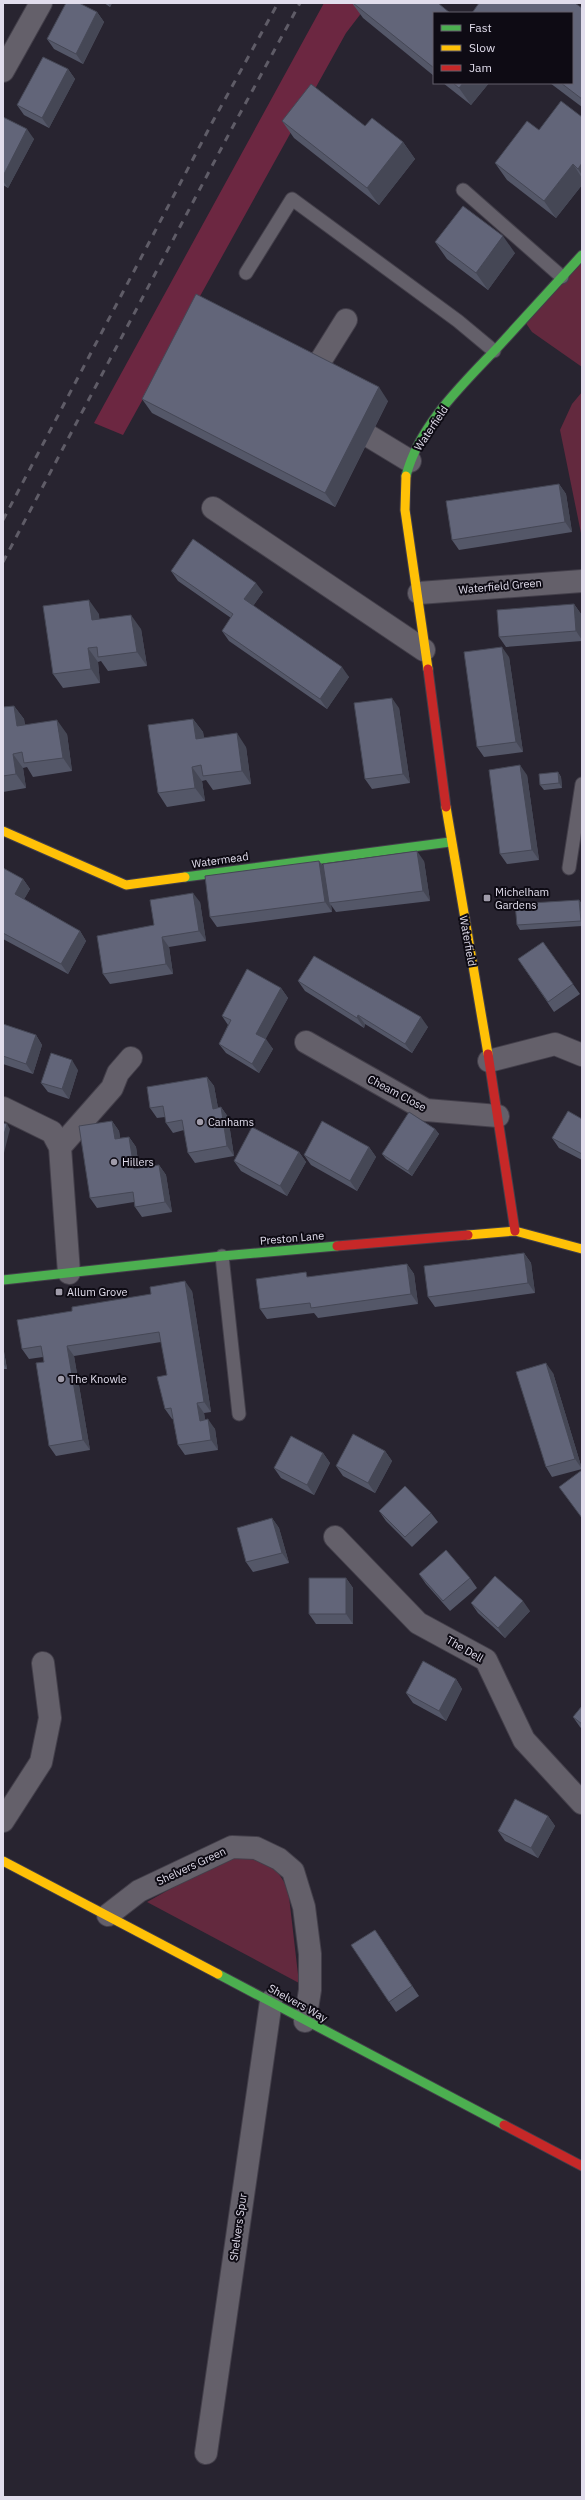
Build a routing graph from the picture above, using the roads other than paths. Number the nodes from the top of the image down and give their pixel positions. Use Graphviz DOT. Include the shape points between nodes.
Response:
graph roads {
  1 [pos="41,3"];
  2 [pos="3,71"];
  3 [pos="463,190"];
  4 [pos="582,255"];
  5 [pos="246,273"];
  6 [pos="562,277"];
  7 [pos="346,320"];
  8 [pos="494,351"];
  9 [pos="410,461"];
  10 [pos="213,508"];
  11 [pos="582,581"];
  12 [pos="419,593"];
  13 [pos="424,650"];
  14 [pos="582,784"];
  15 [pos="3,831"];
  16 [pos="450,842"];
  17 [pos="569,868"];
  18 [pos="306,1042"];
  19 [pos="582,1055"];
  20 [pos="131,1058"];
  21 [pos="489,1061"];
  22 [pos="3,1108"];
  23 [pos="498,1116"];
  24 [pos="60,1147"];
  25 [pos="515,1231"];
  26 [pos="582,1249"];
  27 [pos="222,1256"];
  28 [pos="69,1273"];
  29 [pos="3,1280"];
  30 [pos="239,1414"];
  31 [pos="335,1537"];
  32 [pos="43,1663"];
  33 [pos="582,1803"];
  34 [pos="3,1822"];
  35 [pos="3,1862"];
  36 [pos="108,1915"];
  37 [pos="271,2001"];
  38 [pos="305,2021"];
  39 [pos="582,2166"];
  40 [pos="206,2453"];
  1 -- 2 [label="street"];
  3 -- 6 [label="lane"];
  4 -- 6 [label="street, Waterfield"];
  5 -- 8 [label="lane" via="292,199 458,321"];
  6 -- 8 [label="street, Waterfield"];
  7 -- 9 [label="street" via="311,376 308,385 311,397 322,407"];
  8 -- 9 [label="street, Waterfield" via="457,391 434,421"];
  9 -- 12 [label="street, Waterfield" via="405,482 405,510"];
  10 -- 13 [label="street"];
  11 -- 12 [label="street, Waterfield Green"];
  12 -- 13 [label="street, Waterfield"];
  13 -- 16 [label="street, Waterfield"];
  14 -- 17 [label="lane"];
  15 -- 16 [label="street, Watermead" via="126,885"];
  16 -- 21 [label="street, Waterfield"];
  18 -- 23 [label="street, Cheam Close" via="426,1110"];
  19 -- 21 [label="street" via="555,1044"];
  20 -- 24 [label="street" via="118,1073 112,1088"];
  21 -- 23 [label="street, Waterfield"];
  22 -- 24 [label="street" via="52,1132"];
  23 -- 25 [label="street, Waterfield"];
  24 -- 28 [label="street"];
  25 -- 26 [label="street, Preston Lane"];
  25 -- 27 [label="street, Preston Lane"];
  27 -- 28 [label="street, Preston Lane"];
  27 -- 30 [label="lane"];
  28 -- 29 [label="street, Preston Lane"];
  31 -- 33 [label="street, The Dell" via="418,1624 486,1660 524,1740"];
  32 -- 34 [label="street" via="50,1718 41,1762"];
  35 -- 36 [label="street, Shelvers Way"];
  36 -- 37 [label="street, Shelvers Way"];
  36 -- 38 [label="street, Shelvers Green" via="139,1891 232,1846 256,1848 279,1859 293,1871 304,1906 310,1954 310,1990"];
  37 -- 38 [label="street, Shelvers Way"];
  37 -- 40 [label="street, Shelvers Spur"];
  38 -- 39 [label="street, Shelvers Way"];
}
